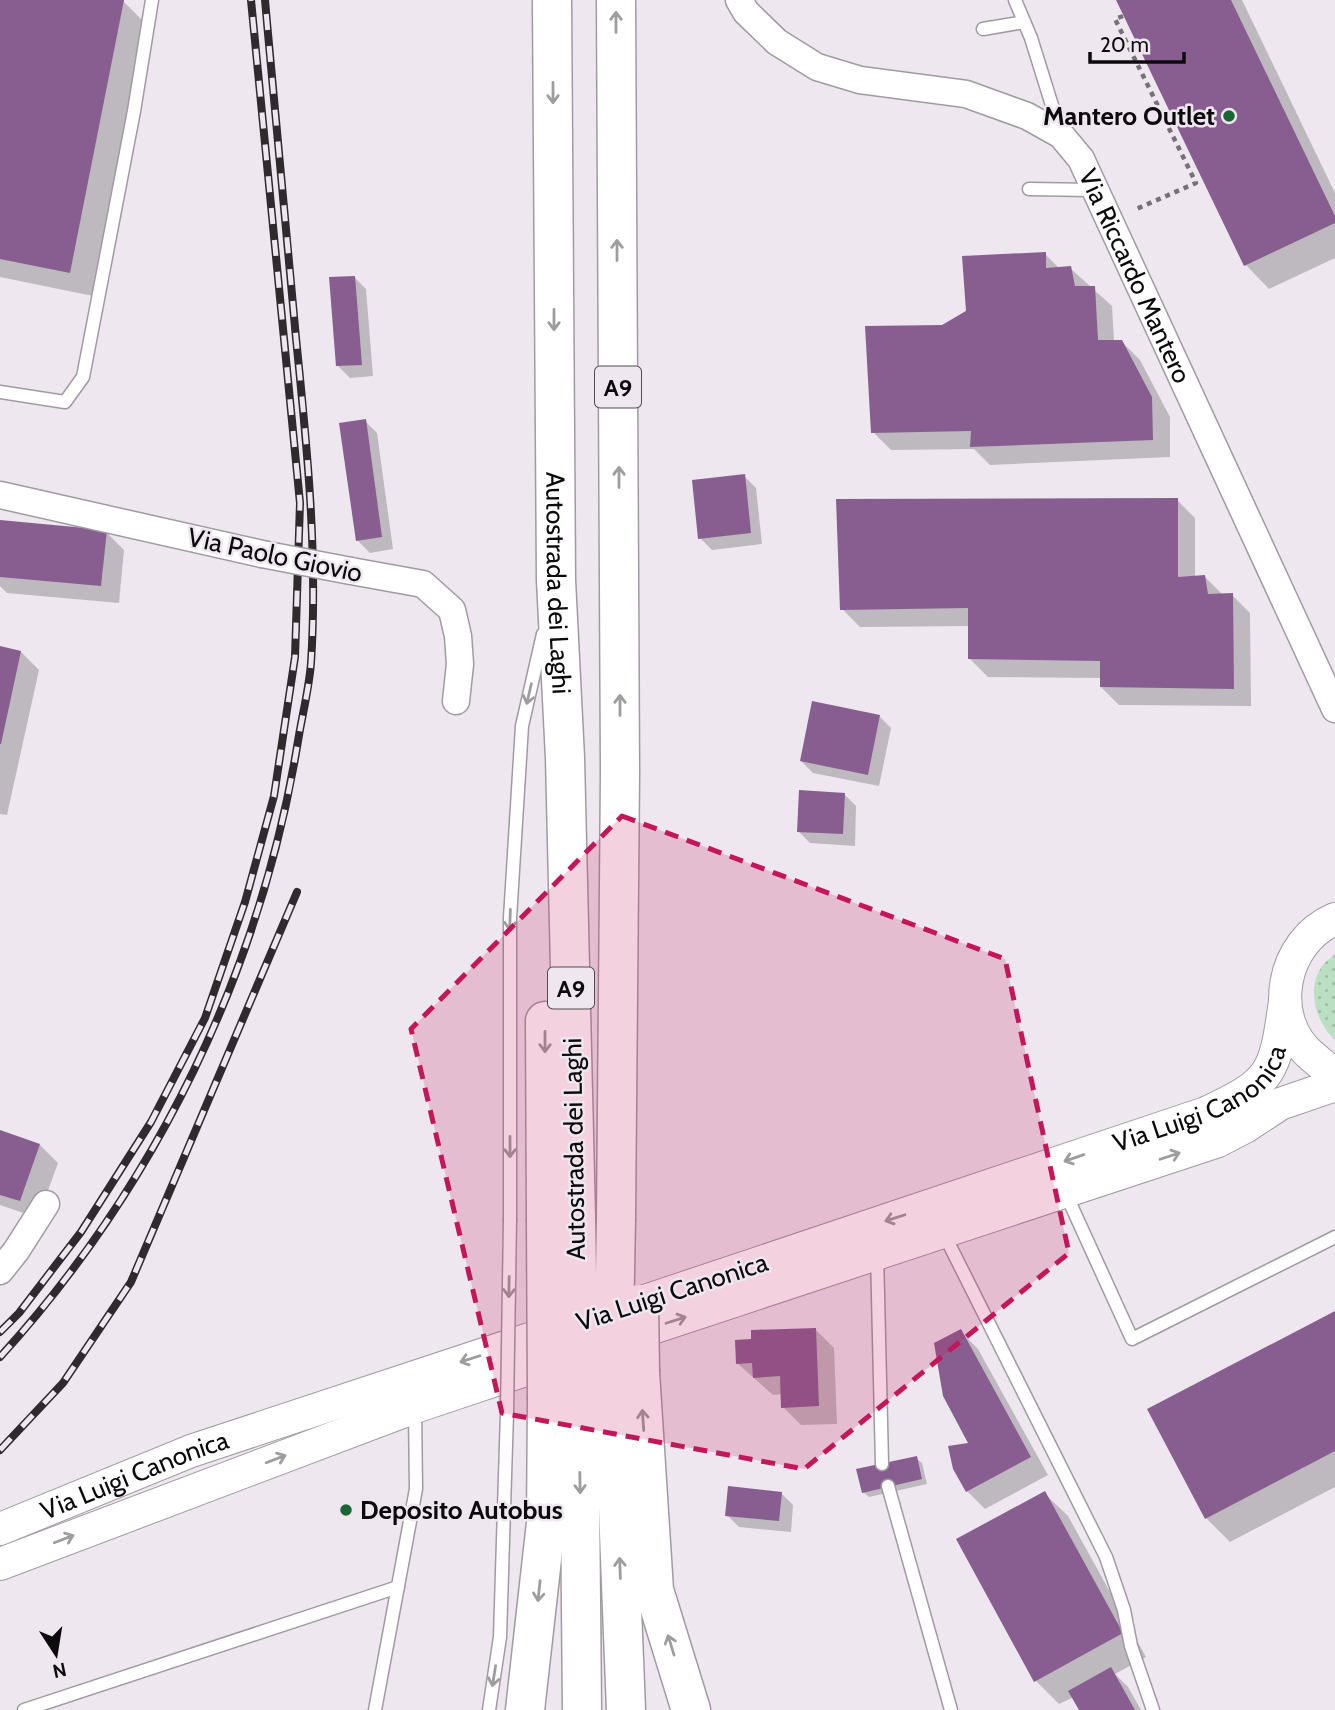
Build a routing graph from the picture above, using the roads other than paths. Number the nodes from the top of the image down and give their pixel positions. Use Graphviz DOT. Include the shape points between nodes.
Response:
graph roads {
  1 [pos="152,0"];
  2 [pos="552,0"];
  3 [pos="616,0"];
  4 [pos="739,0"];
  5 [pos="1015,0"];
  6 [pos="1024,22"];
  7 [pos="983,29"];
  8 [pos="1061,135"];
  9 [pos="1029,189"];
  10 [pos="1093,190"];
  11 [pos="0,392"];
  12 [pos="0,495"];
  13 [pos="556,580"];
  14 [pos="456,701"];
  15 [pos="1335,709"];
  16 [pos="1331,918"];
  17 [pos="1284,1001"];
  18 [pos="1335,1072"];
  19 [pos="1335,1085"];
  20 [pos="1064,1191"];
  21 [pos="46,1203"];
  22 [pos="544,1218"];
  23 [pos="943,1231"];
  24 [pos="1335,1237"];
  25 [pos="877,1253"];
  26 [pos="0,1271"];
  27 [pos="595,1386"];
  28 [pos="415,1407"];
  29 [pos="882,1464"];
  30 [pos="888,1486"];
  31 [pos="0,1529"];
  32 [pos="0,1564"];
  33 [pos="398,1587"];
  34 [pos="24,1710"];
  35 [pos="375,1710"];
  36 [pos="489,1710"];
  37 [pos="526,1710"];
  38 [pos="582,1710"];
  39 [pos="626,1710"];
  40 [pos="691,1710"];
  41 [pos="951,1710"];
  42 [pos="1153,1710"];
  1 -- 11 [label="lane" via="83,377 65,402"];
  2 -- 13 [label="highway, Autostrada dei Laghi / A9, one-way"];
  27 -- 3 [label="highway, Autostrada dei Laghi / A9, one-way, bridge" via="627,1217"];
  4 -- 8 [label="street, Via Riccardo Mantero" via="777,42 817,67 860,80 966,94 1027,116"];
  5 -- 6 [label="lane"];
  6 -- 7 [label="lane"];
  6 -- 8 [label="lane"];
  8 -- 10 [label="street, Via Riccardo Mantero" via="1080,159"];
  9 -- 10 [label="lane"];
  10 -- 15 [label="street, Via Riccardo Mantero"];
  12 -- 14 [label="street, Via Paolo Giovio, bridge" via="262,554 423,584 452,610 460,664"];
  13 -- 22 [label="highway, Autostrada dei Laghi / A9, one-way" via="565,758"];
  13 -- 22 [label="lane, one-way" via="522,726 510,918"];
  16 -- 17 [label="street, Via Luigi Canonica" via="1301,945 1288,972"];
  17 -- 18 [label="street" via="1292,1030 1305,1051"];
  17 -- 31 [label="street, Via Luigi Canonica, one-way" via="1273,1063 1262,1082 1206,1113 191,1451"];
  20 -- 19 [label="street, Via Luigi Canonica, one-way" via="1218,1141 1280,1104"];
  20 -- 23 [label="street, Via Luigi Canonica"];
  20 -- 24 [label="lane" via="1132,1339"];
  21 -- 26 [label="street"];
  22 -- 27 [label="highway, Autostrada dei Laghi / A9, bridge"];
  22 -- 36 [label="lane, one-way, bridge" via="507,1412 500,1637"];
  23 -- 25 [label="street, Via Luigi Canonica"];
  23 -- 42 [label="lane" via="1106,1557"];
  28 -- 25 [label="street, Via Luigi Canonica, one-way"];
  25 -- 29 [label="lane"];
  27 -- 37 [label="highway, one-way" via="546,1523"];
  27 -- 38 [label="highway, Autostrada dei Laghi / A9, one-way"];
  39 -- 27 [label="highway, Autostrada dei Laghi / A9, one-way"];
  40 -- 27 [label="highway, one-way"];
  32 -- 28 [label="street, Via Luigi Canonica, one-way"];
  28 -- 33 [label="lane" via="416,1489"];
  30 -- 41 [label="lane"];
  33 -- 34 [label="lane"];
  33 -- 35 [label="lane"];
}
